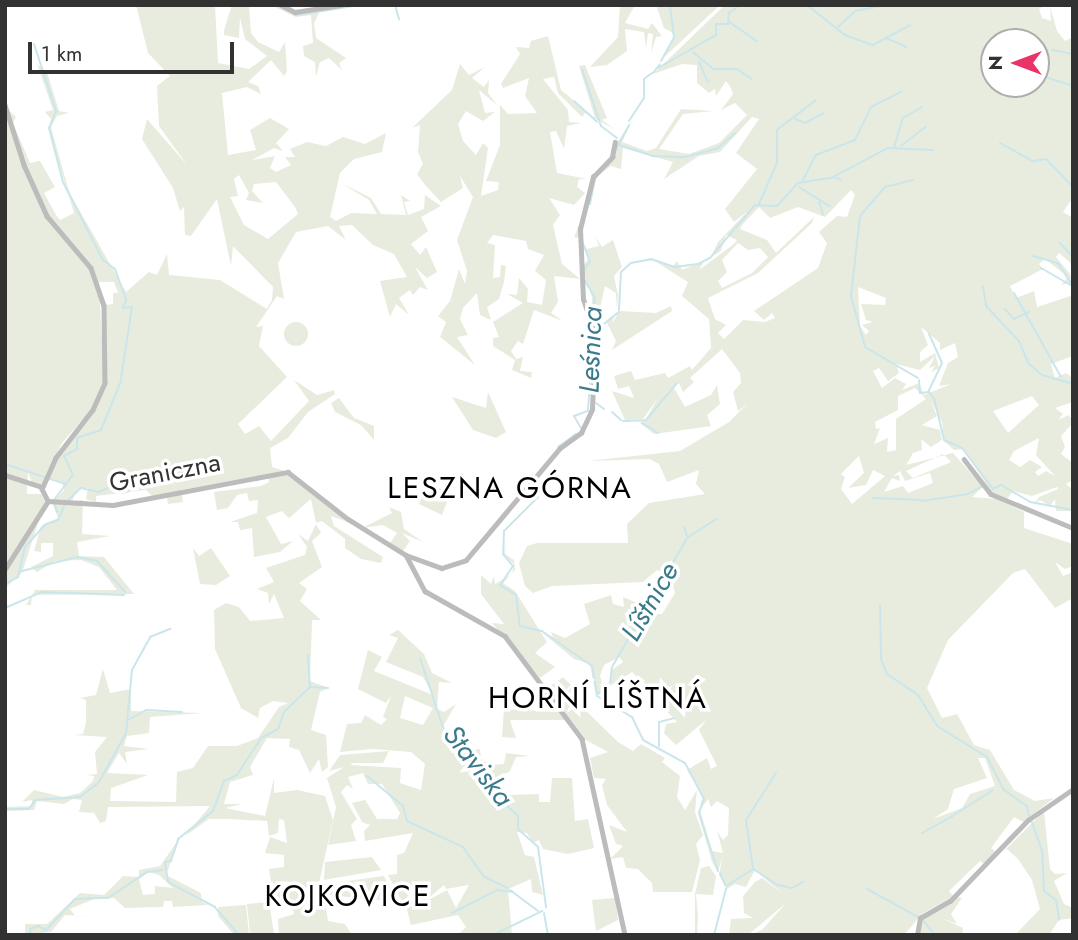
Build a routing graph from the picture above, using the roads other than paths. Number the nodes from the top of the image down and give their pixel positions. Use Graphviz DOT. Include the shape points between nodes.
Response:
graph roads {
  1 [pos="281,5"];
  2 [pos="341,5"];
  3 [pos="5,105"];
  4 [pos="615,142"];
  5 [pos="964,459"];
  6 [pos="5,475"];
  7 [pos="43,487"];
  8 [pos="52,502"];
  9 [pos="1073,527"];
  10 [pos="406,555"];
  11 [pos="5,569"];
  12 [pos="1073,789"];
  13 [pos="625,935"];
  14 [pos="917,935"];
  1 -- 2 [label="street" via="295,12"];
  3 -- 7 [label="street" via="40,201 77,257 91,268 102,294 106,377 93,410 66,439"];
  4 -- 10 [label="street" via="612,157 593,177 581,239 582,293 590,322 592,409 581,433 560,448 466,559 442,568"];
  5 -- 9 [label="street" via="984,485 1020,510"];
  6 -- 7 [label="street"];
  7 -- 8 [label="street"];
  8 -- 10 [label="street, Graniczna" via="113,505 282,472"];
  8 -- 11 [label="street"];
  10 -- 13 [label="street" via="423,589 501,632 582,738"];
  12 -- 14 [label="street" via="1028,820 975,879 920,918"];
}
